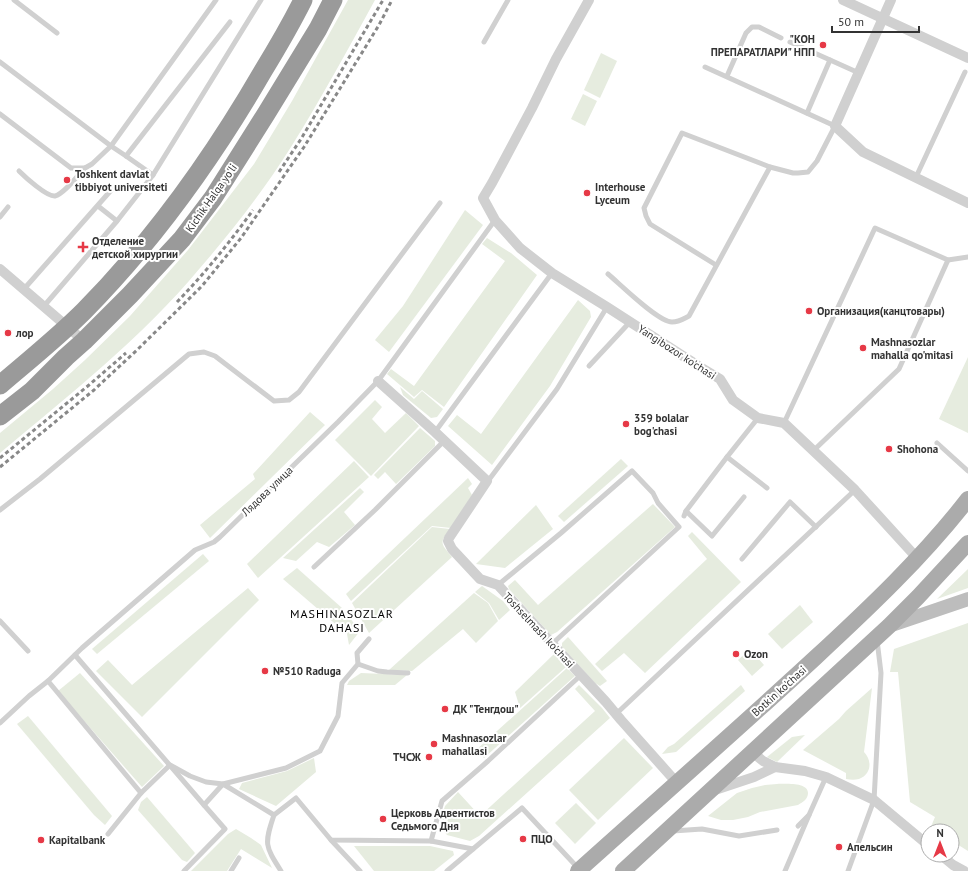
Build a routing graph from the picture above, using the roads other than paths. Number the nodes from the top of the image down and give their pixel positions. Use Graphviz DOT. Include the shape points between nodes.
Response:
graph roads {
  1 [pos="14,0"];
  2 [pos="216,0"];
  3 [pos="260,0"];
  4 [pos="303,0"];
  5 [pos="333,0"];
  6 [pos="508,0"];
  7 [pos="589,0"];
  8 [pos="843,0"];
  9 [pos="891,0"];
  10 [pos="882,19"];
  11 [pos="230,22"];
  12 [pos="57,33"];
  13 [pos="781,38"];
  14 [pos="484,42"];
  15 [pos="790,42"];
  16 [pos="968,58"];
  17 [pos="830,60"];
  18 [pos="0,62"];
  19 [pos="705,66"];
  20 [pos="965,72"];
  21 [pos="858,73"];
  22 [pos="727,76"];
  23 [pos="807,113"];
  24 [pos="0,114"];
  25 [pos="835,126"];
  26 [pos="111,146"];
  27 [pos="126,156"];
  28 [pos="770,167"];
  29 [pos="85,168"];
  30 [pos="19,171"];
  31 [pos="153,175"];
  32 [pos="916,177"];
  33 [pos="114,188"];
  34 [pos="968,202"];
  35 [pos="440,203"];
  36 [pos="98,206"];
  37 [pos="8,207"];
  38 [pos="0,217"];
  39 [pos="494,220"];
  40 [pos="117,221"];
  41 [pos="968,257"];
  42 [pos="948,260"];
  43 [pos="716,265"];
  44 [pos="0,269"];
  45 [pos="552,273"];
  46 [pos="608,274"];
  47 [pos="24,289"];
  48 [pos="44,306"];
  49 [pos="607,307"];
  50 [pos="630,322"];
  51 [pos="68,326"];
  52 [pos="84,341"];
  53 [pos="589,366"];
  54 [pos="378,381"];
  55 [pos="0,385"];
  56 [pos="0,416"];
  57 [pos="758,418"];
  58 [pos="784,423"];
  59 [pos="435,432"];
  60 [pos="444,441"];
  61 [pos="937,443"];
  62 [pos="813,451"];
  63 [pos="727,457"];
  64 [pos="968,471"];
  65 [pos="487,481"];
  66 [pos="768,488"];
  67 [pos="855,490"];
  68 [pos="744,497"];
  69 [pos="968,500"];
  70 [pos="0,510"];
  71 [pos="686,511"];
  72 [pos="684,516"];
  73 [pos="816,527"];
  74 [pos="968,542"];
  75 [pos="917,558"];
  76 [pos="742,559"];
  77 [pos="314,567"];
  78 [pos="498,585"];
  79 [pos="968,599"];
  80 [pos="0,621"];
  81 [pos="889,626"];
  82 [pos="877,638"];
  83 [pos="369,639"];
  84 [pos="552,644"];
  85 [pos="28,651"];
  86 [pos="74,655"];
  87 [pos="358,664"];
  88 [pos="408,673"];
  89 [pos="581,675"];
  90 [pos="48,681"];
  91 [pos="616,714"];
  92 [pos="0,723"];
  93 [pos="752,752"];
  94 [pos="170,765"];
  95 [pos="775,767"];
  96 [pos="826,777"];
  97 [pos="677,783"];
  98 [pos="223,784"];
  99 [pos="709,792"];
  100 [pos="141,793"];
  101 [pos="874,800"];
  102 [pos="204,805"];
  103 [pos="809,815"];
  104 [pos="274,816"];
  105 [pos="798,826"];
  106 [pos="777,830"];
  107 [pos="666,831"];
  108 [pos="108,834"];
  109 [pos="920,838"];
  110 [pos="331,840"];
  111 [pos="431,841"];
  112 [pos="473,849"];
  113 [pos="239,858"];
  114 [pos="951,863"];
  115 [pos="579,870"];
  116 [pos="184,871"];
  117 [pos="231,871"];
  118 [pos="281,871"];
  119 [pos="360,871"];
  120 [pos="447,871"];
  121 [pos="623,871"];
  122 [pos="785,871"];
  123 [pos="848,871"];
  124 [pos="964,871"];
  1 -- 12 [label="lane"];
  2 -- 26 [label="lane"];
  3 -- 31 [label="lane"];
  4 -- 51 [label="highway" via="244,104 188,189 141,249"];
  5 -- 52 [label="highway, Kichik Halqa yo'li" via="314,36 213,198 182,238"];
  6 -- 14 [label="lane"];
  7 -- 39 [label="street, Yangibozor ko'chasi" via="483,198"];
  8 -- 10 [label="street"];
  9 -- 10 [label="street"];
  10 -- 16 [label="street"];
  10 -- 21 [label="street"];
  11 -- 27 [label="lane"];
  13 -- 22 [label="lane" via="759,27 752,27 746,33"];
  15 -- 17 [label="lane"];
  17 -- 21 [label="lane"];
  17 -- 23 [label="lane"];
  18 -- 26 [label="lane"];
  19 -- 22 [label="lane"];
  20 -- 32 [label="lane"];
  21 -- 25 [label="street"];
  22 -- 23 [label="lane"];
  23 -- 25 [label="lane"];
  24 -- 29 [label="lane" via="71,168"];
  25 -- 28 [label="lane" via="817,161 808,172 793,173"];
  25 -- 32 [label="street" via="863,152"];
  26 -- 27 [label="lane"];
  26 -- 29 [label="lane"];
  27 -- 31 [label="lane"];
  28 -- 43 [label="lane"];
  28 -- 43 [label="lane" via="682,133 644,208 646,216 650,224"];
  29 -- 30 [label="lane" via="62,193 54,196"];
  31 -- 40 [label="lane"];
  32 -- 34 [label="street"];
  33 -- 36 [label="lane"];
  35 -- 70 [label="lane" via="299,392 289,400 274,401 215,356 204,352 190,354"];
  36 -- 40 [label="lane"];
  36 -- 47 [label="lane"];
  37 -- 38 [label="lane"];
  39 -- 45 [label="street, Yangibozor ko'chasi" via="520,248"];
  39 -- 54 [label="lane, Лядова улица"];
  40 -- 48 [label="lane"];
  41 -- 42 [label="lane"];
  42 -- 58 [label="lane" via="875,228"];
  42 -- 62 [label="lane" via="899,369"];
  43 -- 46 [label="lane" via="689,316 670,322 655,315"];
  44 -- 47 [label="street"];
  45 -- 49 [label="street, Yangibozor ko'chasi"];
  45 -- 59 [label="lane"];
  47 -- 48 [label="street"];
  48 -- 51 [label="street"];
  49 -- 50 [label="street, Yangibozor ko'chasi"];
  49 -- 65 [label="lane" via="557,389"];
  50 -- 53 [label="lane"];
  50 -- 57 [label="street, Yangibozor ko'chasi" via="720,379 733,400"];
  51 -- 52 [label="street"];
  51 -- 55 [label="highway"];
  52 -- 56 [label="highway, Kichik Halqa yo'li" via="32,391"];
  54 -- 59 [label="street"];
  54 -- 86 [label="lane, Лядова улица" via="220,537 195,550"];
  57 -- 58 [label="street, Yangibozor ko'chasi"];
  57 -- 63 [label="lane"];
  58 -- 62 [label="street"];
  59 -- 60 [label="street"];
  60 -- 65 [label="street"];
  60 -- 77 [label="lane"];
  61 -- 64 [label="lane"];
  62 -- 67 [label="street"];
  63 -- 66 [label="lane"];
  63 -- 71 [label="lane"];
  65 -- 78 [label="street, Toshselmash ko'chasi" via="448,541 452,550 480,579"];
  67 -- 73 [label="lane"];
  67 -- 75 [label="street"];
  68 -- 71 [label="lane" via="712,536"];
  69 -- 75 [label="main road, Botkin ko'chasi"];
  71 -- 72 [label="lane"];
  73 -- 76 [label="lane" via="790,502"];
  73 -- 91 [label="lane"];
  74 -- 81 [label="main road"];
  75 -- 97 [label="main road, Botkin ko'chasi" via="779,692"];
  78 -- 84 [label="street, Toshselmash ko'chasi"];
  78 -- 84 [label="lane" via="632,471 653,493 658,503 679,527"];
  79 -- 81 [label="street"];
  80 -- 85 [label="lane"];
  81 -- 82 [label="main road"];
  82 -- 93 [label="main road"];
  82 -- 101 [label="lane" via="881,673"];
  83 -- 87 [label="lane" via="357,653"];
  84 -- 89 [label="street, Toshselmash ko'chasi"];
  86 -- 90 [label="lane, Лядова улица"];
  86 -- 94 [label="lane"];
  87 -- 88 [label="lane" via="378,671"];
  87 -- 98 [label="lane" via="342,683 338,716 320,751 286,768"];
  89 -- 91 [label="street, Toshselmash ko'chasi"];
  89 -- 111 [label="lane" via="442,801"];
  90 -- 92 [label="lane, Лядова улица"];
  90 -- 100 [label="lane"];
  91 -- 97 [label="street, Toshselmash ko'chasi"];
  93 -- 95 [label="street"];
  93 -- 99 [label="main road"];
  94 -- 98 [label="lane" via="206,782"];
  94 -- 100 [label="lane"];
  94 -- 102 [label="lane"];
  95 -- 96 [label="street"];
  95 -- 99 [label="street"];
  96 -- 101 [label="street"];
  96 -- 103 [label="lane"];
  97 -- 115 [label="main road, Botkin ko'chasi"];
  98 -- 102 [label="lane"];
  98 -- 104 [label="lane"];
  99 -- 107 [label="main road"];
  100 -- 108 [label="lane"];
  101 -- 109 [label="street"];
  101 -- 123 [label="lane"];
  102 -- 116 [label="lane" via="225,829"];
  103 -- 105 [label="lane"];
  103 -- 122 [label="lane"];
  104 -- 110 [label="lane" via="296,798"];
  104 -- 118 [label="lane" via="267,842 269,853"];
  106 -- 107 [label="lane" via="739,836 702,829"];
  107 -- 121 [label="main road"];
  110 -- 111 [label="lane"];
  110 -- 119 [label="lane"];
  111 -- 112 [label="lane"];
  112 -- 115 [label="lane" via="522,808"];
  112 -- 120 [label="lane"];
  113 -- 117 [label="lane"];
  114 -- 124 [label="street"];
}
